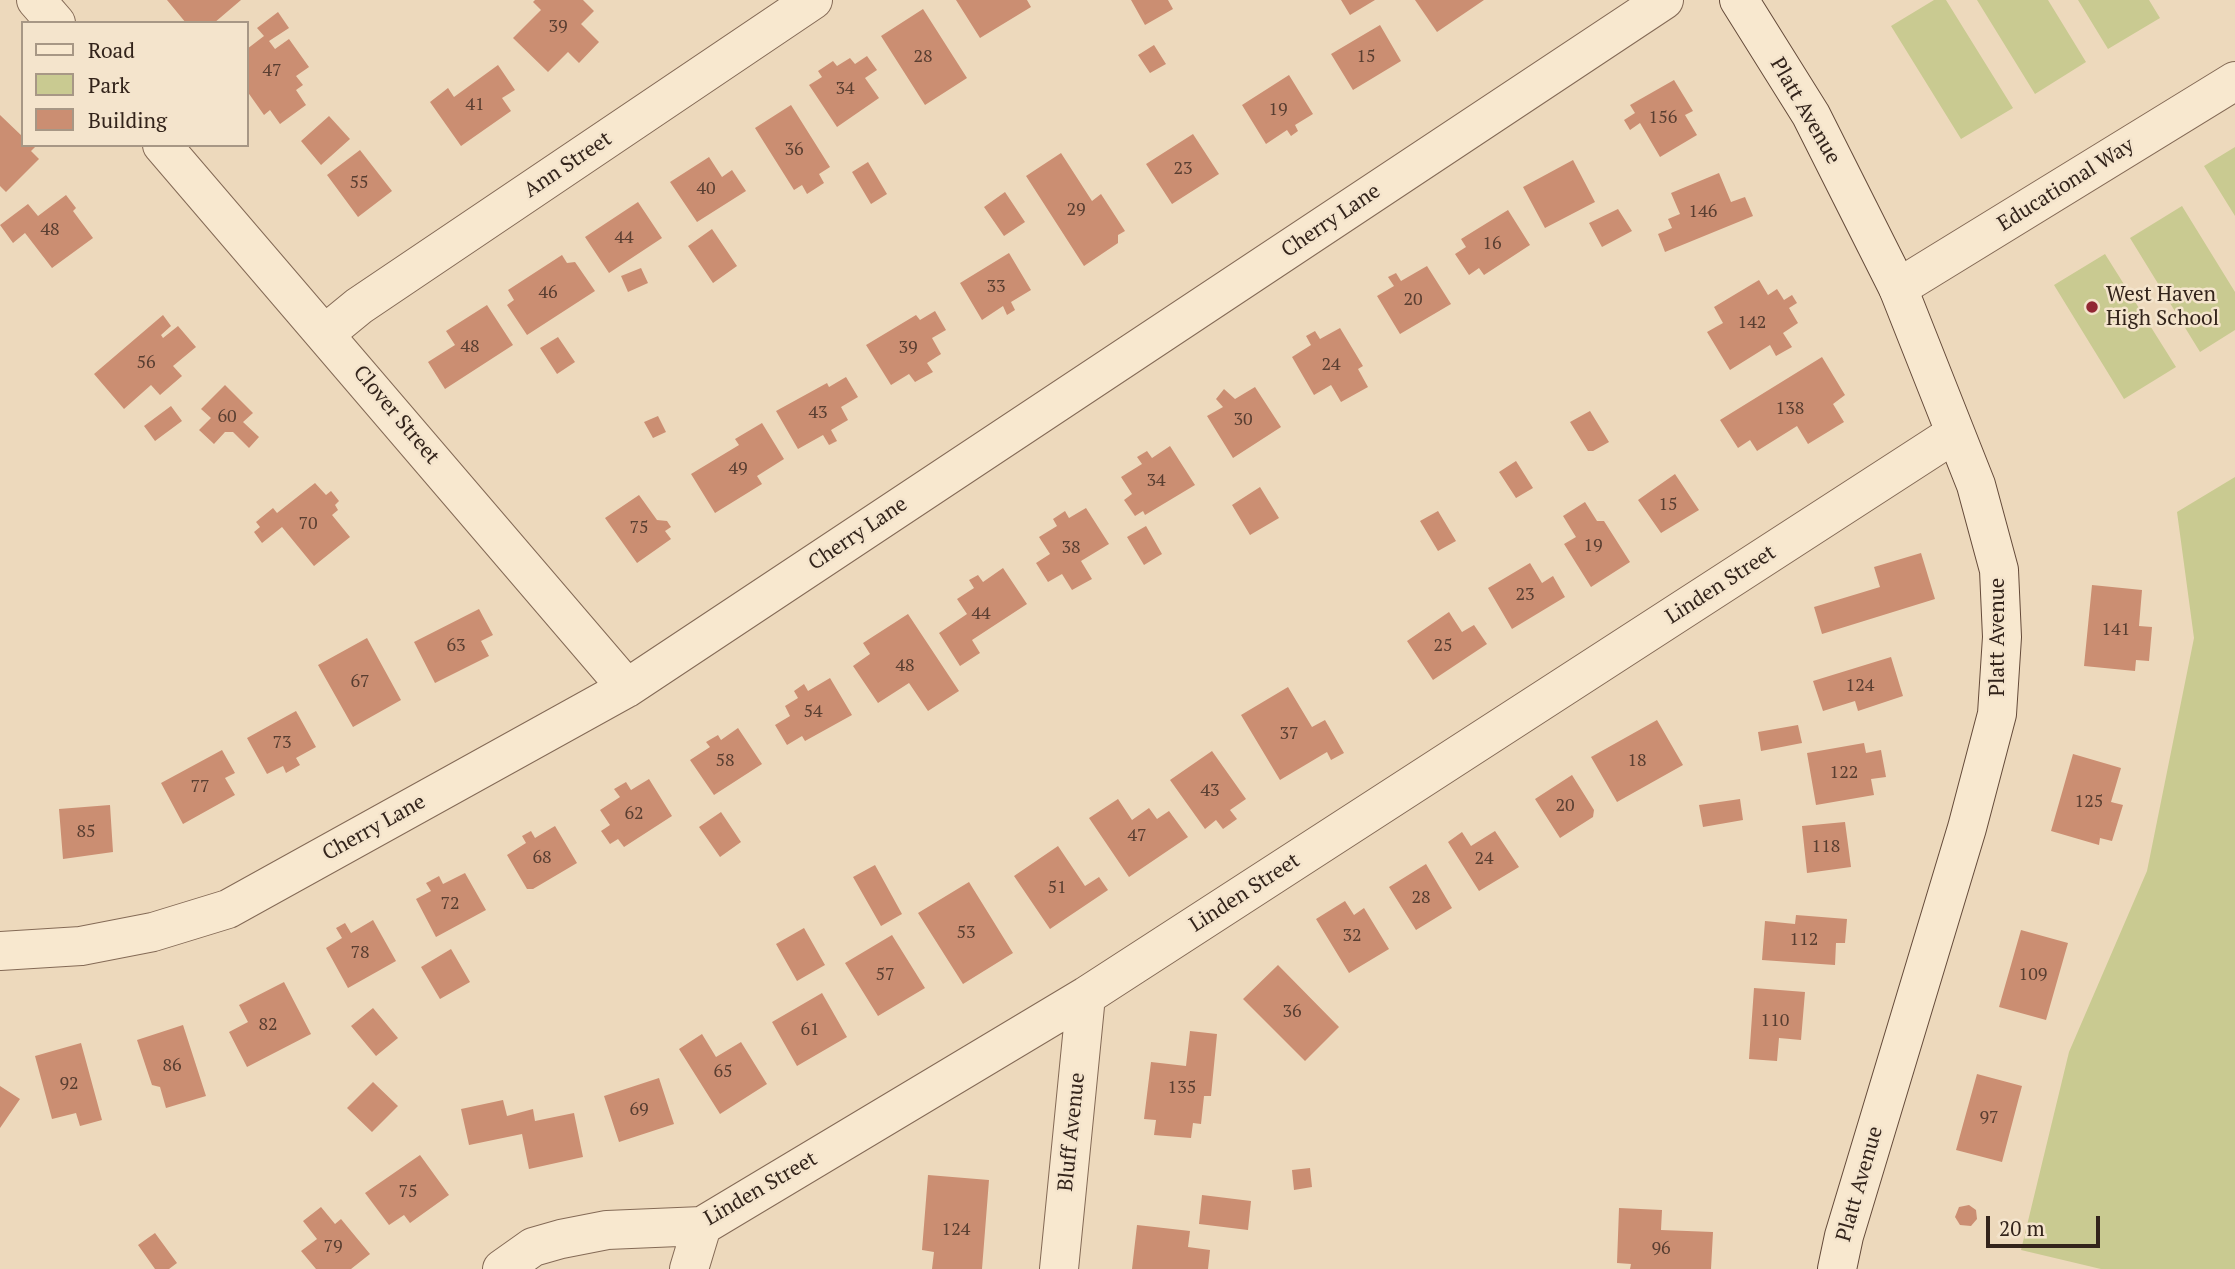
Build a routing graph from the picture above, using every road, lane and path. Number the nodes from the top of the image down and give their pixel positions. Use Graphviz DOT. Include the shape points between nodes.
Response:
graph roads {
  1 [pos="36,0"];
  2 [pos="813,0"];
  3 [pos="1664,0"];
  4 [pos="1739,0"];
  5 [pos="54,21"];
  6 [pos="2235,82"];
  7 [pos="164,147"];
  8 [pos="1898,288"];
  9 [pos="326,333"];
  10 [pos="1954,434"];
  11 [pos="628,688"];
  12 [pos="0,951"];
  13 [pos="1086,996"];
  14 [pos="702,1226"];
  15 [pos="502,1269"];
  16 [pos="689,1269"];
  17 [pos="1059,1269"];
  18 [pos="1838,1269"];
  1 -- 5 [label="street"];
  2 -- 9 [label="street, Ann Street" via="359,306"];
  3 -- 11 [label="street, Cherry Lane"];
  4 -- 8 [label="street, Platt Avenue" via="1811,115"];
  6 -- 8 [label="street, Educational Way"];
  7 -- 9 [label="street, Clover Street"];
  8 -- 10 [label="street, Platt Avenue"];
  9 -- 11 [label="street, Clover Street"];
  10 -- 13 [label="street, Linden Street"];
  10 -- 18 [label="street, Platt Avenue" via="1976,485 1999,570 2002,637 1997,714"];
  11 -- 12 [label="street, Cherry Lane" via="228,909 153,932 81,946"];
  13 -- 14 [label="street, Linden Street"];
  13 -- 17 [label="street, Bluff Avenue"];
  14 -- 15 [label="street, Linden Street" via="607,1230 561,1239 533,1247"];
  14 -- 16 [label="street"];
}
